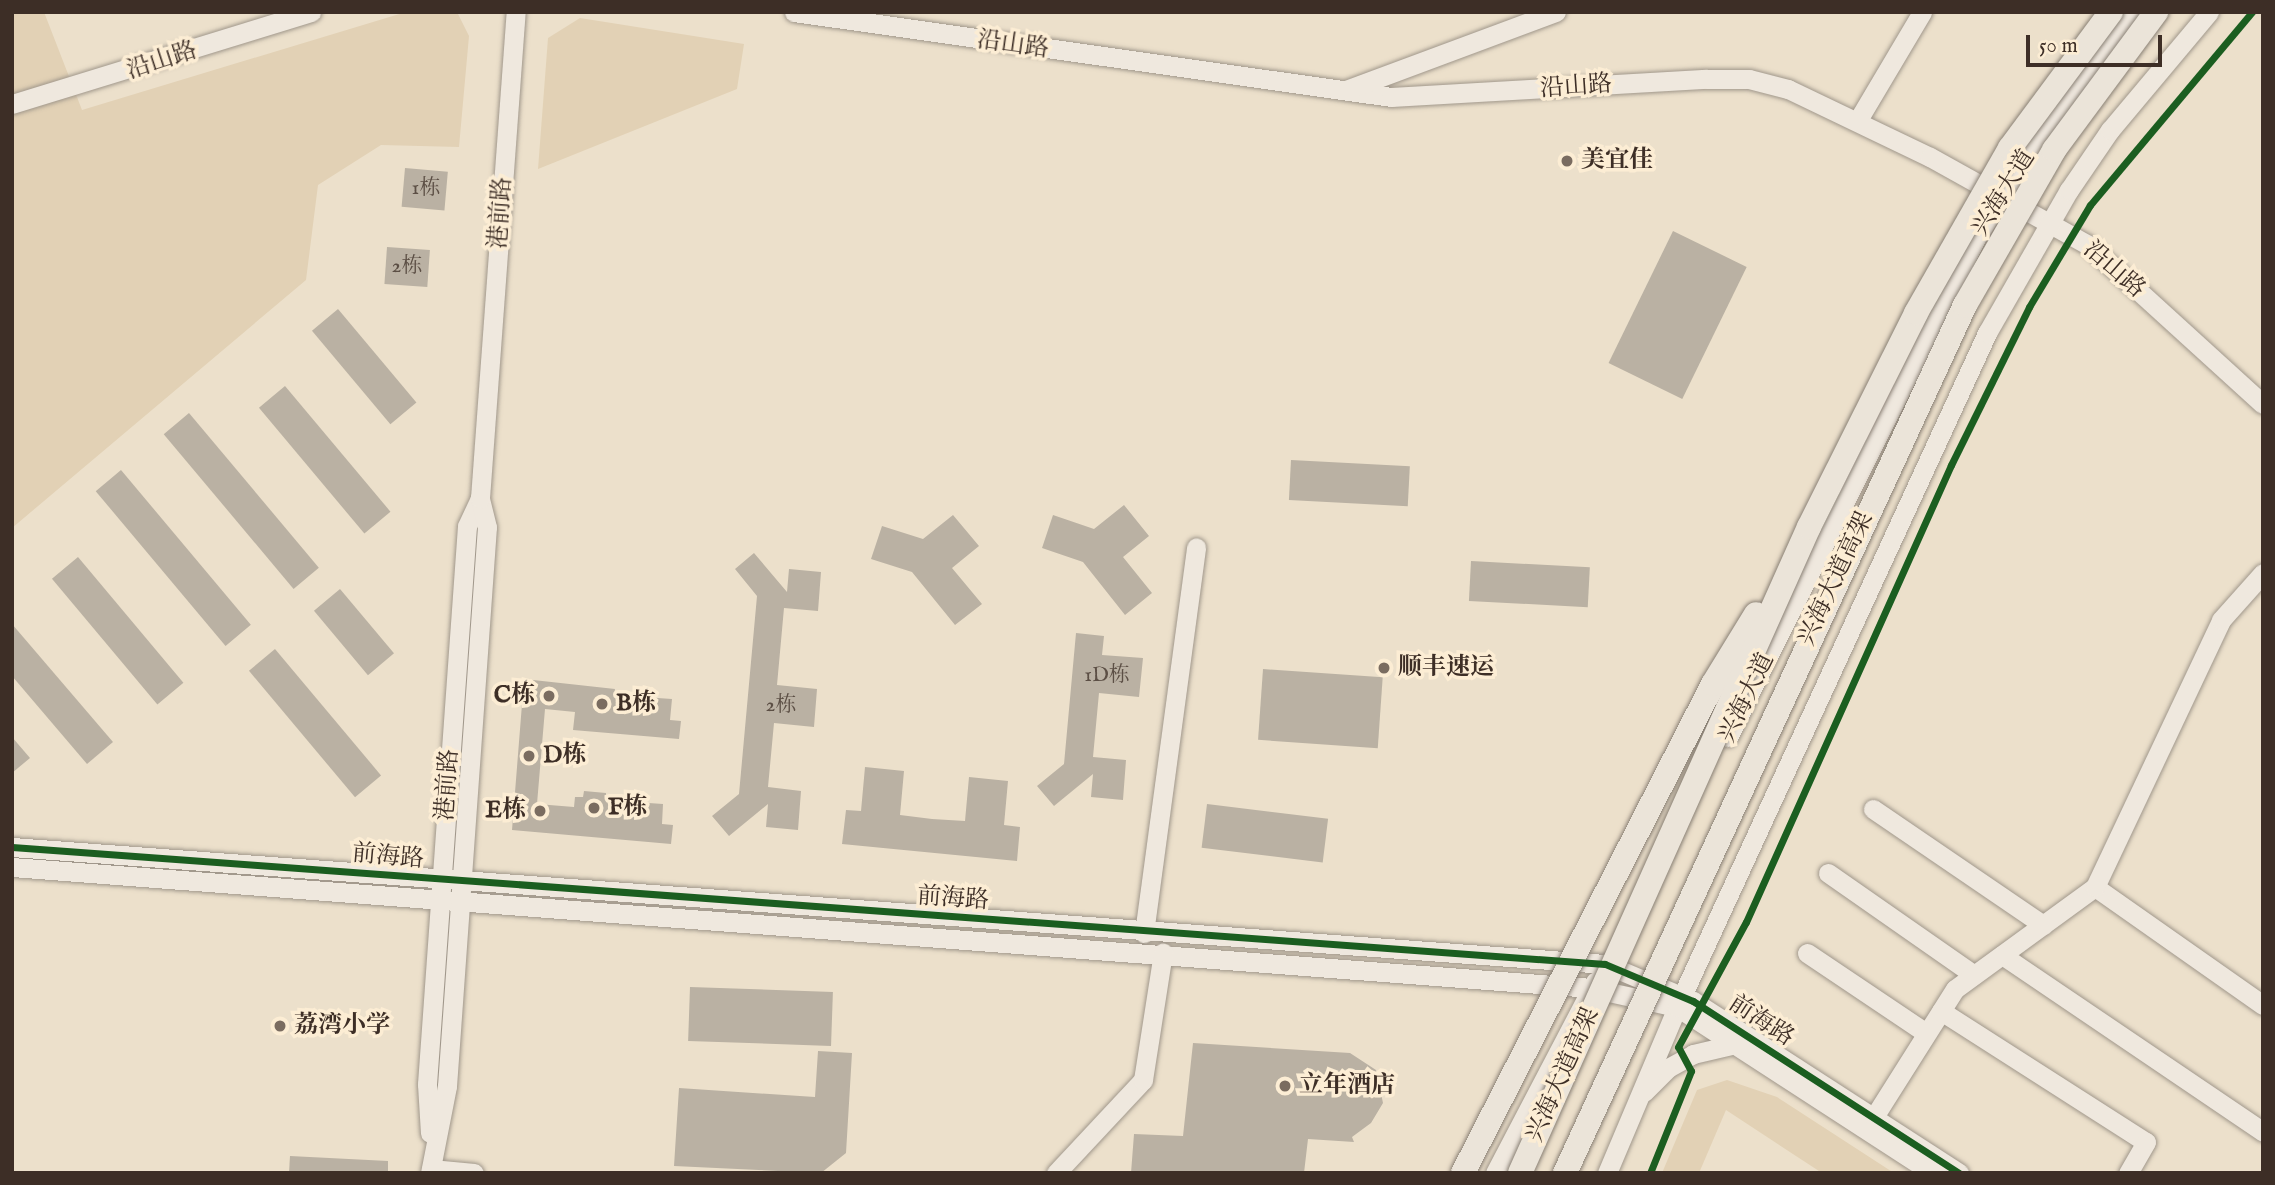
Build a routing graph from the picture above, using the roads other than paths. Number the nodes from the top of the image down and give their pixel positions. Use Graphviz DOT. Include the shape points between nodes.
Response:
graph roads {
  1 [pos="311,12"];
  2 [pos="516,12"];
  3 [pos="794,12"];
  4 [pos="1556,12"];
  5 [pos="1922,12"];
  6 [pos="2091,12"];
  7 [pos="2111,12"];
  8 [pos="2132,12"];
  9 [pos="2156,12"];
  10 [pos="2209,12"];
  11 [pos="286,16"];
  12 [pos="1339,93"];
  13 [pos="12,104"];
  14 [pos="1858,120"];
  15 [pos="1990,197"];
  16 [pos="2048,222"];
  17 [pos="2263,404"];
  18 [pos="1809,527"];
  19 [pos="1196,548"];
  20 [pos="2263,573"];
  21 [pos="1873,809"];
  22 [pos="12,847"];
  23 [pos="12,867"];
  24 [pos="1828,873"];
  25 [pos="2095,887"];
  26 [pos="451,891"];
  27 [pos="2043,925"];
  28 [pos="1144,933"];
  29 [pos="1163,953"];
  30 [pos="1807,953"];
  31 [pos="2002,955"];
  32 [pos="1605,964"];
  33 [pos="1974,975"];
  34 [pos="1591,988"];
  35 [pos="1680,1001"];
  36 [pos="2263,1005"];
  37 [pos="1941,1011"];
  38 [pos="1926,1033"];
  39 [pos="1736,1044"];
  40 [pos="1637,1101"];
  41 [pos="1874,1117"];
  42 [pos="2263,1132"];
  43 [pos="431,1167"];
  44 [pos="474,1173"];
  45 [pos="1056,1173"];
  46 [pos="1463,1173"];
  47 [pos="1495,1173"];
  48 [pos="1520,1173"];
  49 [pos="1565,1173"];
  50 [pos="1607,1173"];
  51 [pos="1933,1173"];
  52 [pos="1959,1173"];
  53 [pos="2128,1173"];
  1 -- 11 [label="street, 沿山路"];
  2 -- 26 [label="street, 港前路" via="480,498 487,527"];
  3 -- 12 [label="street, 沿山路"];
  4 -- 12 [label="street"];
  5 -- 14 [label="street"];
  6 -- 15 [label="main road, bridge"];
  7 -- 15 [label="main road, 兴海大道高架, bridge" via="2044,99"];
  8 -- 15 [label="street, 兴海大道"];
  9 -- 49 [label="main road, 兴海大道高架, bridge" via="2054,150 1965,304"];
  10 -- 16 [label="street" via="2110,130"];
  11 -- 13 [label="street, 沿山路"];
  12 -- 14 [label="street, 沿山路" via="1444,96 1749,79 1788,89"];
  14 -- 15 [label="street, 沿山路"];
  15 -- 16 [label="street, 沿山路"];
  15 -- 18 [label="main road, 兴海大道高架, bridge"];
  15 -- 32 [label="street, 兴海大道" via="1955,279 1720,752"];
  16 -- 17 [label="street, 沿山路" via="2088,246"];
  16 -- 35 [label="street" via="1958,390"];
  18 -- 46 [label="main road, bridge" via="1713,684"];
  18 -- 48 [label="main road, 兴海大道高架, bridge"];
  19 -- 28 [label="street"];
  20 -- 25 [label="street" via="2221,620"];
  21 -- 27 [label="street"];
  22 -- 26 [label="street, 前海路"];
  23 -- 26 [label="street, 前海路"];
  24 -- 33 [label="street"];
  25 -- 27 [label="street"];
  25 -- 36 [label="street"];
  26 -- 28 [label="street, 前海路"];
  26 -- 29 [label="street, 前海路"];
  26 -- 43 [label="street, 港前路" via="447,1086"];
  27 -- 31 [label="street"];
  28 -- 32 [label="street, 前海路"];
  29 -- 34 [label="street, 前海路"];
  29 -- 45 [label="street" via="1143,1080"];
  30 -- 38 [label="street"];
  31 -- 33 [label="street"];
  31 -- 42 [label="street"];
  32 -- 34 [label="street, 兴海大道"];
  32 -- 35 [label="street, 前海路"];
  33 -- 37 [label="street" via="1955,989"];
  34 -- 35 [label="street, 前海路"];
  34 -- 47 [label="street, 兴海大道"];
  35 -- 39 [label="street, 前海路"];
  35 -- 40 [label="street"];
  35 -- 41 [label="street, 前海路"];
  37 -- 38 [label="street"];
  37 -- 53 [label="street" via="2146,1142"];
  38 -- 41 [label="street"];
  39 -- 40 [label="street" via="1693,1054 1668,1068"];
  39 -- 51 [label="street, 前海路"];
  40 -- 50 [label="street"];
  41 -- 52 [label="street, 前海路"];
  43 -- 44 [label="street"];
}
